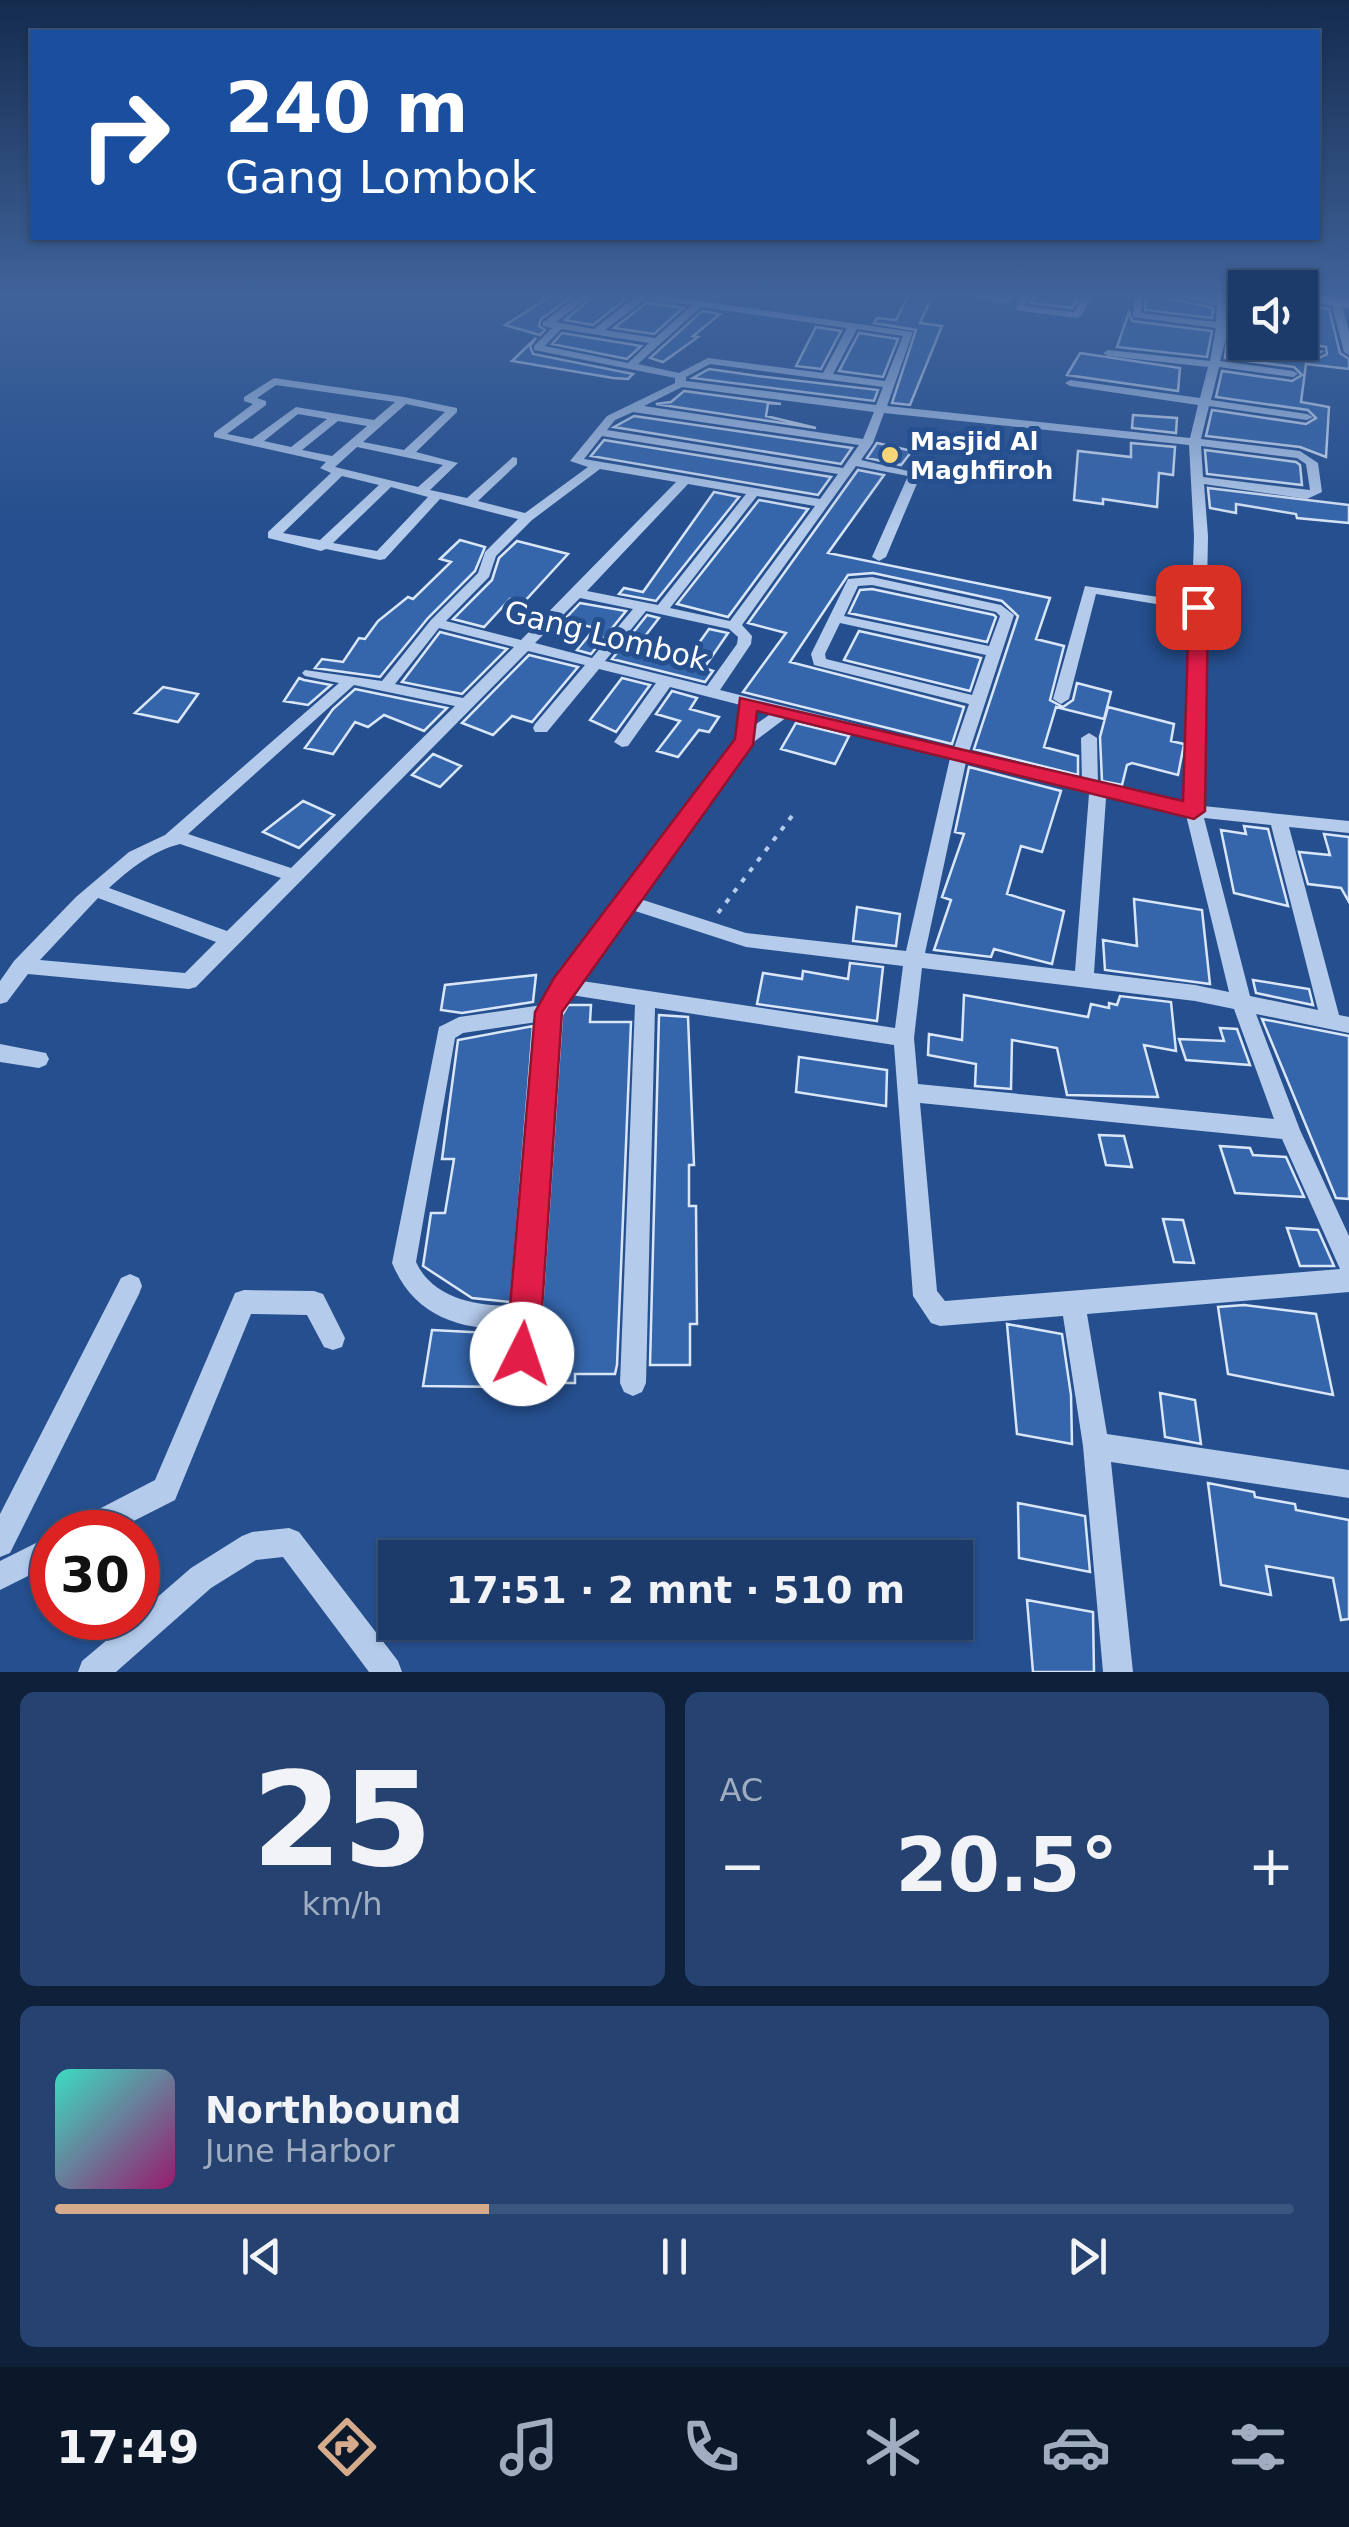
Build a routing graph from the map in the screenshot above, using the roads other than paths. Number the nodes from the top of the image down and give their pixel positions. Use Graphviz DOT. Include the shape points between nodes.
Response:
graph roads {
  1 [pos="653,371"];
  2 [pos="693,371"];
  3 [pos="782,371"];
  4 [pos="829,371"];
  5 [pos="894,371"];
  6 [pos="1212,371"];
  7 [pos="1270,371"];
  8 [pos="1293,374"];
  9 [pos="826,377"];
  10 [pos="680,380"];
  11 [pos="1070,383"];
  12 [pos="889,386"];
  13 [pos="404,400"];
  14 [pos="1204,400"];
  15 [pos="262,403"];
  16 [pos="631,408"];
  17 [pos="296,410"];
  18 [pos="881,412"];
  19 [pos="336,417"];
  20 [pos="1307,417"];
  21 [pos="375,424"];
  22 [pos="598,432"];
  23 [pos="1195,440"];
  24 [pos="353,443"];
  25 [pos="253,444"];
  26 [pos="867,444"];
  27 [pos="467,450"];
  28 [pos="292,452"];
  29 [pos="408,453"];
  30 [pos="513,460"];
  31 [pos="452,463"];
  32 [pos="336,466"];
  33 [pos="596,467"];
  34 [pos="850,467"];
  35 [pos="684,480"];
  36 [pos="1200,480"];
  37 [pos="387,484"];
  38 [pos="420,492"];
  39 [pos="754,492"];
  40 [pos="437,496"];
  41 [pos="824,504"];
  42 [pos="480,505"];
  43 [pos="526,516"];
  44 [pos="321,547"];
  45 [pos="879,557"];
  46 [pos="577,593"];
  47 [pos="1198,607"];
  48 [pos="642,608"];
  49 [pos="660,610"];
  50 [pos="835,618"];
  51 [pos="436,623"];
  52 [pos="734,626"];
  53 [pos="523,642"];
  54 [pos="995,652"];
  55 [pos="595,663"];
  56 [pos="310,672"];
  57 [pos="351,680"];
  58 [pos="666,681"];
  59 [pos="386,686"];
  60 [pos="711,692"];
  61 [pos="1061,700"];
  62 [pos="976,701"];
  63 [pos="748,702"];
  64 [pos="468,704"];
  65 [pos="783,712"];
  66 [pos="541,728"];
  67 [pos="1089,738"];
  68 [pos="746,740"];
  69 [pos="622,742"];
  70 [pos="959,756"];
  71 [pos="1094,789"];
  72 [pos="1194,811"];
  73 [pos="1278,819"];
  74 [pos="1349,827"];
  75 [pos="172,838"];
  76 [pos="295,876"];
  77 [pos="96,890"];
  78 [pos="629,902"];
  79 [pos="230,940"];
  80 [pos="913,963"];
  81 [pos="21,966"];
  82 [pos="1084,981"];
  83 [pos="563,986"];
  84 [pos="0,996"];
  85 [pos="645,1000"];
  86 [pos="1242,1004"];
  87 [pos="548,1012"];
  88 [pos="1340,1023"];
  89 [pos="904,1038"];
  90 [pos="0,1054"];
  91 [pos="39,1059"];
  92 [pos="907,1092"];
  93 [pos="1289,1130"];
  94 [pos="1349,1262"];
  95 [pos="1349,1280"];
  96 [pos="130,1286"];
  97 [pos="1073,1301"];
  98 [pos="524,1318"];
  99 [pos="333,1338"];
  100 [pos="633,1383"];
  101 [pos="520,1390"];
  102 [pos="1096,1446"];
  103 [pos="1349,1484"];
  104 [pos="126,1510"];
  105 [pos="0,1543"];
  106 [pos="30,1560"];
  107 [pos="0,1576"];
  108 [pos="93,1672"];
  109 [pos="387,1672"];
  110 [pos="1118,1672"];
  1 -- 10 [label="street"];
  2 -- 10 [label="street"];
  3 -- 9 [label="street"];
  4 -- 9 [label="street"];
  5 -- 12 [label="street"];
  6 -- 14 [label="street"];
  7 -- 8 [label="street"];
  9 -- 12 [label="street"];
  10 -- 16 [label="street"];
  10 -- 18 [label="street"];
  11 -- 14 [label="street"];
  12 -- 18 [label="street"];
  13 -- 15 [label="street" via="274,382 248,399"];
  13 -- 21 [label="street"];
  13 -- 29 [label="street" via="453,410"];
  14 -- 20 [label="street"];
  14 -- 23 [label="street"];
  15 -- 17 [label="street"];
  15 -- 25 [label="street" via="218,434"];
  16 -- 22 [label="street"];
  16 -- 26 [label="street"];
  17 -- 19 [label="street"];
  17 -- 25 [label="street"];
  18 -- 23 [label="street"];
  18 -- 26 [label="street"];
  19 -- 21 [label="street"];
  19 -- 28 [label="street"];
  21 -- 24 [label="street"];
  22 -- 33 [label="street" via="575,458"];
  22 -- 34 [label="street"];
  23 -- 36 [label="street"];
  23 -- 36 [label="street" via="1306,457 1316,492"];
  24 -- 29 [label="street"];
  24 -- 32 [label="street"];
  25 -- 28 [label="street"];
  26 -- 34 [label="street"];
  27 -- 31 [label="street"];
  28 -- 32 [label="street"];
  29 -- 31 [label="street"];
  30 -- 42 [label="street"];
  31 -- 38 [label="street"];
  32 -- 37 [label="street"];
  32 -- 44 [label="street" via="273,532"];
  33 -- 35 [label="street"];
  33 -- 43 [label="street"];
  34 -- 41 [label="street"];
  34 -- 45 [label="street" via="915,474"];
  35 -- 39 [label="street"];
  35 -- 46 [label="street"];
  36 -- 47 [label="street"];
  37 -- 38 [label="street"];
  37 -- 44 [label="street"];
  38 -- 40 [label="street"];
  39 -- 41 [label="street"];
  39 -- 49 [label="street"];
  40 -- 42 [label="street"];
  40 -- 44 [label="street" via="380,556"];
  41 -- 52 [label="street"];
  42 -- 43 [label="street"];
  43 -- 51 [label="street" via="490,556 484,574"];
  46 -- 48 [label="street"];
  46 -- 53 [label="street"];
  47 -- 61 [label="street" via="1090,590"];
  47 -- 72 [label="street"];
  48 -- 49 [label="street"];
  48 -- 55 [label="street"];
  49 -- 52 [label="street"];
  50 -- 54 [label="street"];
  50 -- 54 [label="street" via="853,582 890,585 1006,612"];
  50 -- 62 [label="street" via="819,662"];
  51 -- 53 [label="street, Gang Lombok"];
  51 -- 59 [label="street"];
  52 -- 60 [label="street" via="744,644"];
  53 -- 55 [label="street, Gang Lombok"];
  53 -- 64 [label="street"];
  54 -- 62 [label="street"];
  55 -- 58 [label="street, Gang Lombok"];
  55 -- 66 [label="street"];
  56 -- 57 [label="street"];
  57 -- 59 [label="street"];
  57 -- 75 [label="street"];
  58 -- 60 [label="street, Gang Lombok"];
  58 -- 69 [label="street"];
  59 -- 64 [label="street"];
  60 -- 63 [label="street, Gang Lombok"];
  62 -- 70 [label="street"];
  63 -- 65 [label="street, Gang Lombok"];
  63 -- 68 [label="street"];
  64 -- 76 [label="street"];
  65 -- 68 [label="street"];
  65 -- 70 [label="street, Gang Lombok"];
  67 -- 71 [label="street"];
  68 -- 78 [label="street"];
  70 -- 71 [label="street, Gang Lombok"];
  70 -- 80 [label="street"];
  71 -- 72 [label="street, Gang Lombok"];
  71 -- 82 [label="street"];
  72 -- 73 [label="street, Gang Lombok"];
  72 -- 86 [label="street"];
  73 -- 74 [label="street, Gang Lombok"];
  73 -- 88 [label="street"];
  75 -- 76 [label="street"];
  75 -- 77 [label="street"];
  76 -- 79 [label="street"];
  77 -- 79 [label="street"];
  77 -- 81 [label="street"];
  78 -- 80 [label="street" via="746,940"];
  78 -- 83 [label="street"];
  79 -- 81 [label="street" via="190,981"];
  80 -- 82 [label="street"];
  80 -- 89 [label="street"];
  81 -- 84 [label="street"];
  82 -- 86 [label="street"];
  83 -- 85 [label="street"];
  83 -- 87 [label="street"];
  85 -- 89 [label="street"];
  85 -- 100 [label="street"];
  86 -- 88 [label="street"];
  86 -- 93 [label="street"];
  87 -- 98 [label="street"];
  87 -- 98 [label="street" via="459,1025 446,1033 404,1263 418,1287 462,1312 482,1320"];
  89 -- 92 [label="street"];
  90 -- 91 [label="street"];
  92 -- 93 [label="street"];
  92 -- 97 [label="street" via="931,1307 952,1315"];
  93 -- 94 [label="street"];
  95 -- 97 [label="street"];
  96 -- 105 [label="street"];
  97 -- 102 [label="street"];
  98 -- 101 [label="street"];
  99 -- 104 [label="street" via="314,1303 244,1302 165,1490"];
  102 -- 103 [label="street"];
  102 -- 110 [label="street"];
  106 -- 107 [label="street"];
  108 -- 109 [label="street" via="202,1578 252,1546 289,1542"];
}
